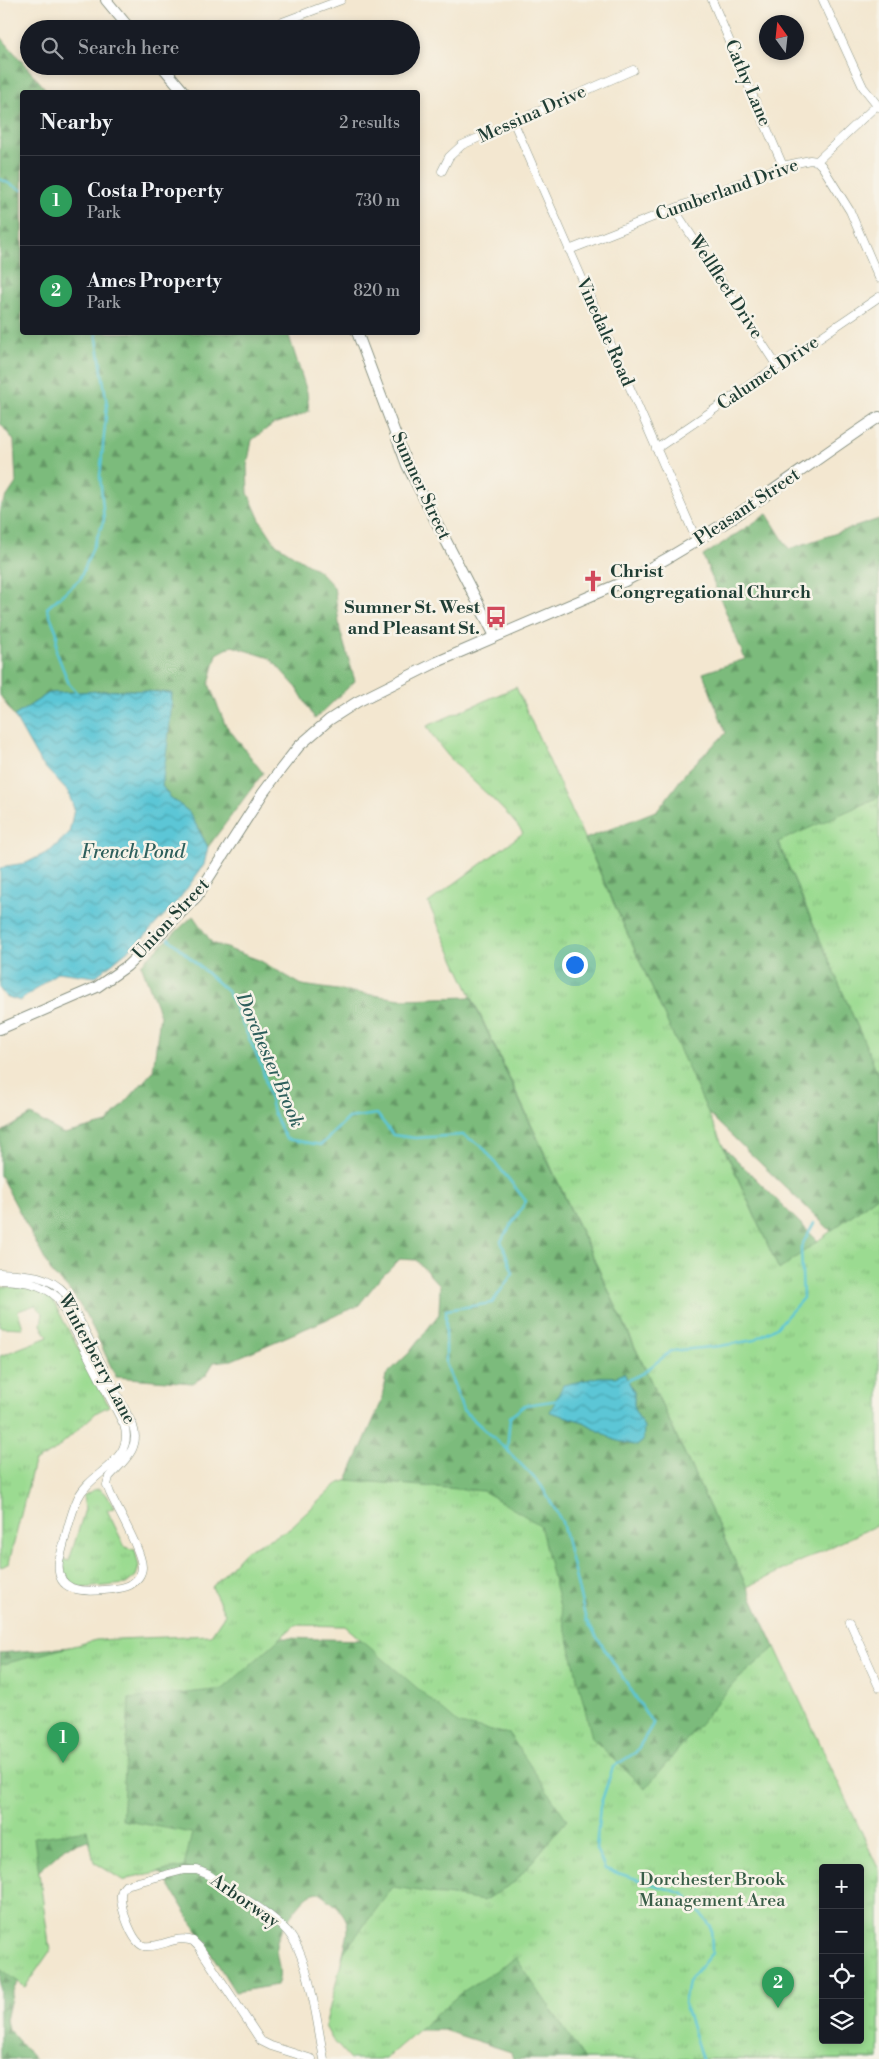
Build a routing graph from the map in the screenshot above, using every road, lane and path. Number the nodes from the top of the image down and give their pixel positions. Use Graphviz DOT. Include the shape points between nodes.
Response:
graph roads {
  1 [pos="106,0"];
  2 [pos="341,0"];
  3 [pos="712,0"];
  4 [pos="823,0"];
  5 [pos="123,20"];
  6 [pos="288,20"];
  7 [pos="633,70"];
  8 [pos="170,75"];
  9 [pos="182,90"];
  10 [pos="878,106"];
  11 [pos="514,123"];
  12 [pos="817,162"];
  13 [pos="784,166"];
  14 [pos="442,171"];
  15 [pos="674,209"];
  16 [pos="569,250"];
  17 [pos="879,278"];
  18 [pos="879,297"];
  19 [pos="357,335"];
  20 [pos="777,366"];
  21 [pos="879,417"];
  22 [pos="656,449"];
  23 [pos="697,541"];
  24 [pos="495,636"];
  25 [pos="339,713"];
  26 [pos="0,1029"];
  27 [pos="0,1273"];
  28 [pos="0,1280"];
  29 [pos="91,1483"];
  30 [pos="107,1485"];
  31 [pos="850,1622"];
  32 [pos="879,1686"];
  33 [pos="312,2059"];
  34 [pos="324,2059"];
  1 -- 5 [label="main road"];
  2 -- 6 [label="street"];
  3 -- 13 [label="street, Cathy Lane"];
  4 -- 10 [label="street" via="863,87"];
  7 -- 11 [label="street, Messina Drive"];
  8 -- 9 [label="main road"];
  10 -- 12 [label="street"];
  11 -- 14 [label="street, Messina Drive" via="462,145 449,157"];
  11 -- 16 [label="street, Vinedale Road"];
  12 -- 13 [label="street, Cumberland Drive"];
  12 -- 17 [label="street, Cumberland Drive" via="827,171 848,206"];
  13 -- 15 [label="street, Cumberland Drive"];
  15 -- 16 [label="street, Cumberland Drive"];
  15 -- 20 [label="street, Wellfleet Drive"];
  16 -- 22 [label="street, Vinedale Road"];
  18 -- 20 [label="street, Calumet Drive"];
  19 -- 24 [label="main road, Sumner Street" via="407,466"];
  20 -- 22 [label="street, Calumet Drive"];
  21 -- 23 [label="main road, Pleasant Street"];
  22 -- 23 [label="street, Vinedale Road"];
  23 -- 24 [label="main road, Pleasant Street" via="623,582"];
  24 -- 25 [label="main road, Pleasant Street" via="394,683"];
  25 -- 26 [label="main road, Union Street" via="299,746 263,793 197,896 127,966 97,988"];
  27 -- 30 [label="street, Winterberry Lane" via="46,1278 72,1303 135,1432 132,1449 109,1477"];
  28 -- 29 [label="street, Winterberry Lane" via="34,1283 58,1298 122,1420 126,1433 124,1447"];
  29 -- 30 [label="street"];
  29 -- 30 [label="street, Winterberry Lane" via="77,1501 58,1566 63,1582 82,1590 124,1588 136,1581 141,1572 140,1556"];
  31 -- 32 [label="street"];
  33 -- 34 [label="street, Arborway" via="261,2041 193,1941 180,1939 148,1946 136,1942 121,1900 124,1887 180,1870 197,1870 284,1928 297,1945 304,1963"];
}
